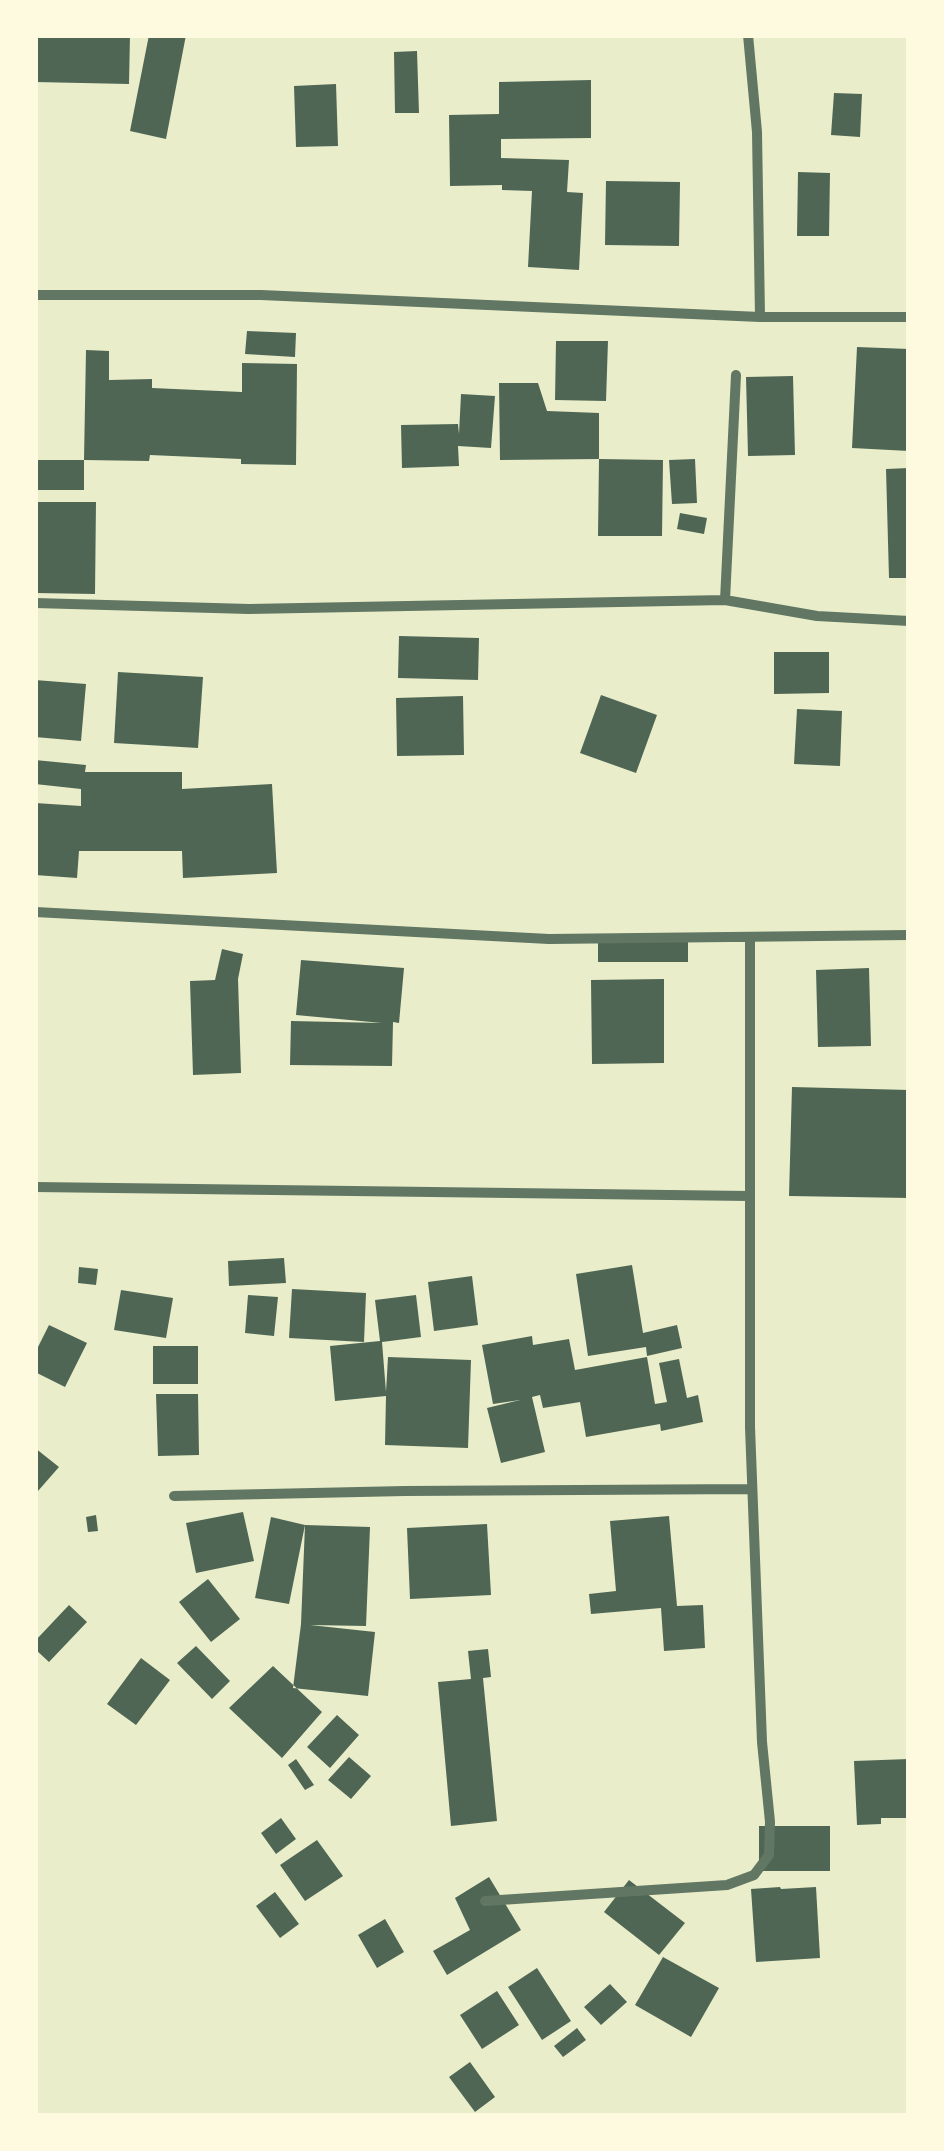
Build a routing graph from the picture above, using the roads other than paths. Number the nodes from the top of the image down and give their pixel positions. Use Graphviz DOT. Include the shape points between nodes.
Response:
graph roads {
  1 [pos="748,35"];
  2 [pos="35,295"];
  3 [pos="760,317"];
  4 [pos="909,318"];
  5 [pos="736,375"];
  6 [pos="725,600"];
  7 [pos="35,604"];
  8 [pos="909,622"];
  9 [pos="35,912"];
  10 [pos="909,935"];
  11 [pos="750,937"];
  12 [pos="35,1187"];
  13 [pos="749,1196"];
  14 [pos="752,1489"];
  15 [pos="174,1496"];
  16 [pos="485,1902"];
  1 -- 3 [label="street"];
  2 -- 3 [label="street" via="260,295"];
  3 -- 4 [label="street"];
  5 -- 6 [label="street"];
  6 -- 7 [label="street" via="248,609"];
  6 -- 8 [label="street" via="816,616"];
  9 -- 11 [label="street" via="549,939"];
  10 -- 11 [label="street"];
  11 -- 13 [label="street"];
  12 -- 13 [label="street"];
  13 -- 14 [label="street"];
  14 -- 15 [label="street"];
  14 -- 16 [label="street" via="768,1855 754,1876 727,1885"];
}
